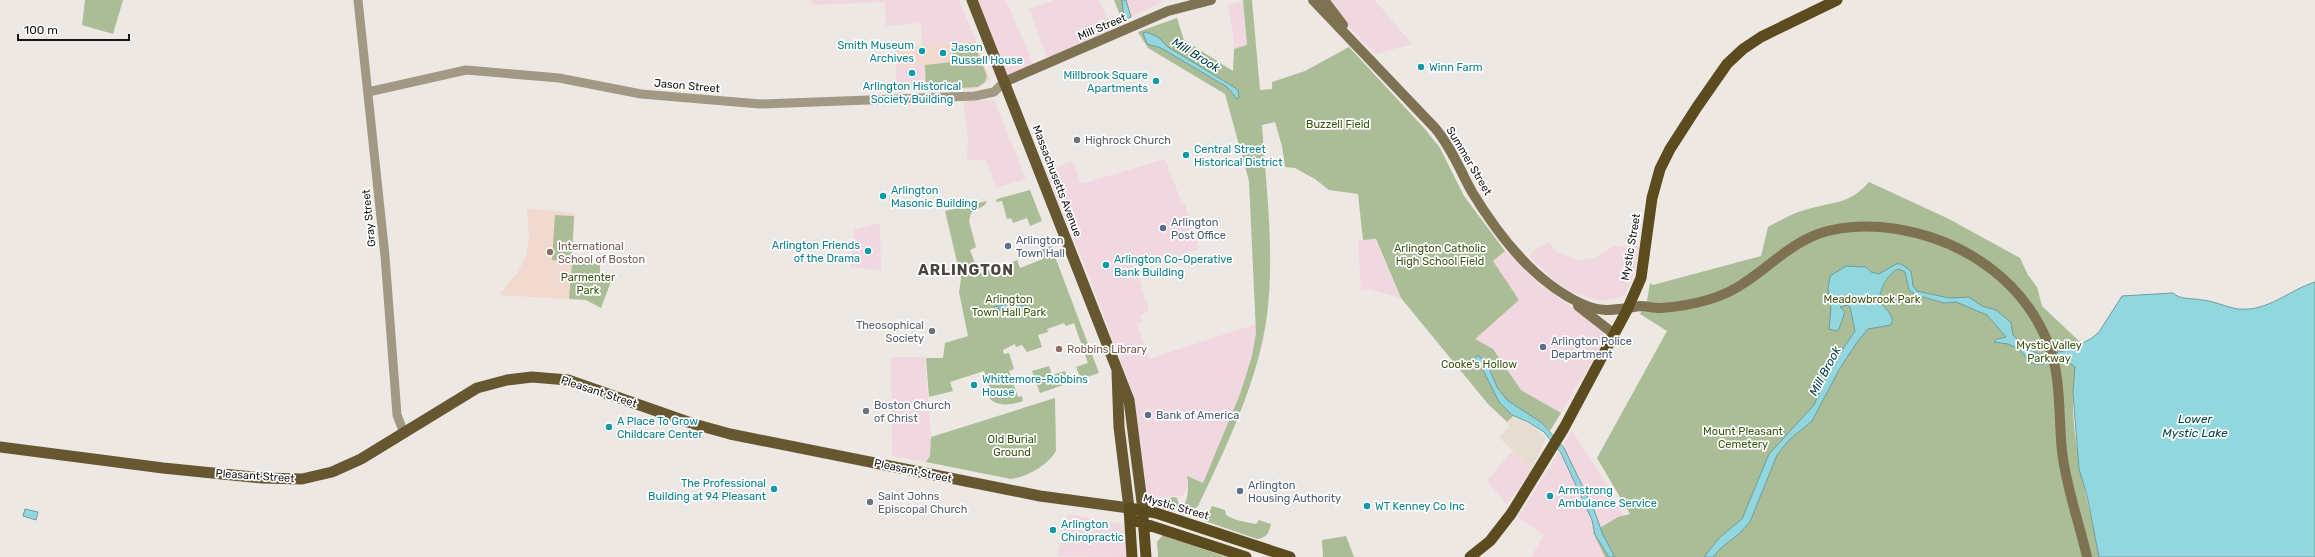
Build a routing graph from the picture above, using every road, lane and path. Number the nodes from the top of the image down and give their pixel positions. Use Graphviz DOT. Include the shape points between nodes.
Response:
graph roads {
  1 [pos="358,0"];
  2 [pos="972,0"];
  3 [pos="1211,0"];
  4 [pos="1313,0"];
  5 [pos="1324,0"];
  6 [pos="1837,0"];
  7 [pos="1359,46"];
  8 [pos="1004,82"];
  9 [pos="368,92"];
  10 [pos="1556,289"];
  11 [pos="1627,310"];
  12 [pos="1614,334"];
  13 [pos="1117,372"];
  14 [pos="404,433"];
  15 [pos="0,447"];
  16 [pos="1118,508"];
  17 [pos="1142,510"];
  18 [pos="1129,514"];
  19 [pos="1143,523"];
  20 [pos="1271,554"];
  21 [pos="1132,557"];
  22 [pos="1146,557"];
  23 [pos="1246,557"];
  24 [pos="1290,557"];
  25 [pos="1470,557"];
  26 [pos="2087,557"];
  1 -- 9 [label="street, Gray Street"];
  2 -- 8 [label="main road, Massachusetts Avenue"];
  3 -- 8 [label="main road, Mill Street" via="1168,11"];
  4 -- 7 [label="main road, Summer Street"];
  5 -- 7 [label="main road, Summer Street"];
  6 -- 11 [label="highway, Mystic Street" via="1752,43 1727,64 1706,93 1660,169 1652,198 1641,278"];
  7 -- 10 [label="main road, Summer Street" via="1442,137 1478,200 1519,256"];
  8 -- 9 [label="street, Jason Street" via="994,92 975,96 760,104 641,94 559,78 466,70"];
  8 -- 13 [label="main road, Massachusetts Avenue"];
  9 -- 14 [label="street, Gray Street" via="389,300 397,415"];
  10 -- 11 [label="main road, Summer Street" via="1597,309"];
  10 -- 12 [label="main road, Summer Street"];
  11 -- 12 [label="highway, Mystic Street"];
  11 -- 26 [label="main road" via="1641,306 1680,306 1721,295 1743,284 1785,251 1806,239 1837,229 1870,226 1911,232 1942,241 1983,262 2007,281 2022,299 2039,325 2056,367 2065,467"];
  12 -- 25 [label="highway, Mystic Street" via="1552,449 1499,530"];
  13 -- 17 [label="main road, Massachusetts Avenue" via="1131,409"];
  13 -- 18 [label="main road, Massachusetts Avenue" via="1119,427"];
  14 -- 15 [label="main road, Pleasant Street" via="361,459 332,472 317,477 287,480 163,468"];
  14 -- 16 [label="main road, Pleasant Street" via="477,388 507,380 550,377 568,380 730,434 1011,491"];
  16 -- 18 [label="main road, Mystic Street"];
  17 -- 18 [label="highway, Mystic Street"];
  17 -- 19 [label="highway, Massachusetts Avenue"];
  17 -- 20 [label="highway, Mystic Street" via="1156,512"];
  18 -- 19 [label="highway, Mystic Street"];
  18 -- 21 [label="highway, Massachusetts Avenue"];
  19 -- 22 [label="highway, Massachusetts Avenue"];
  19 -- 23 [label="highway, Mystic Street"];
  20 -- 24 [label="highway, Mystic Street"];
}
